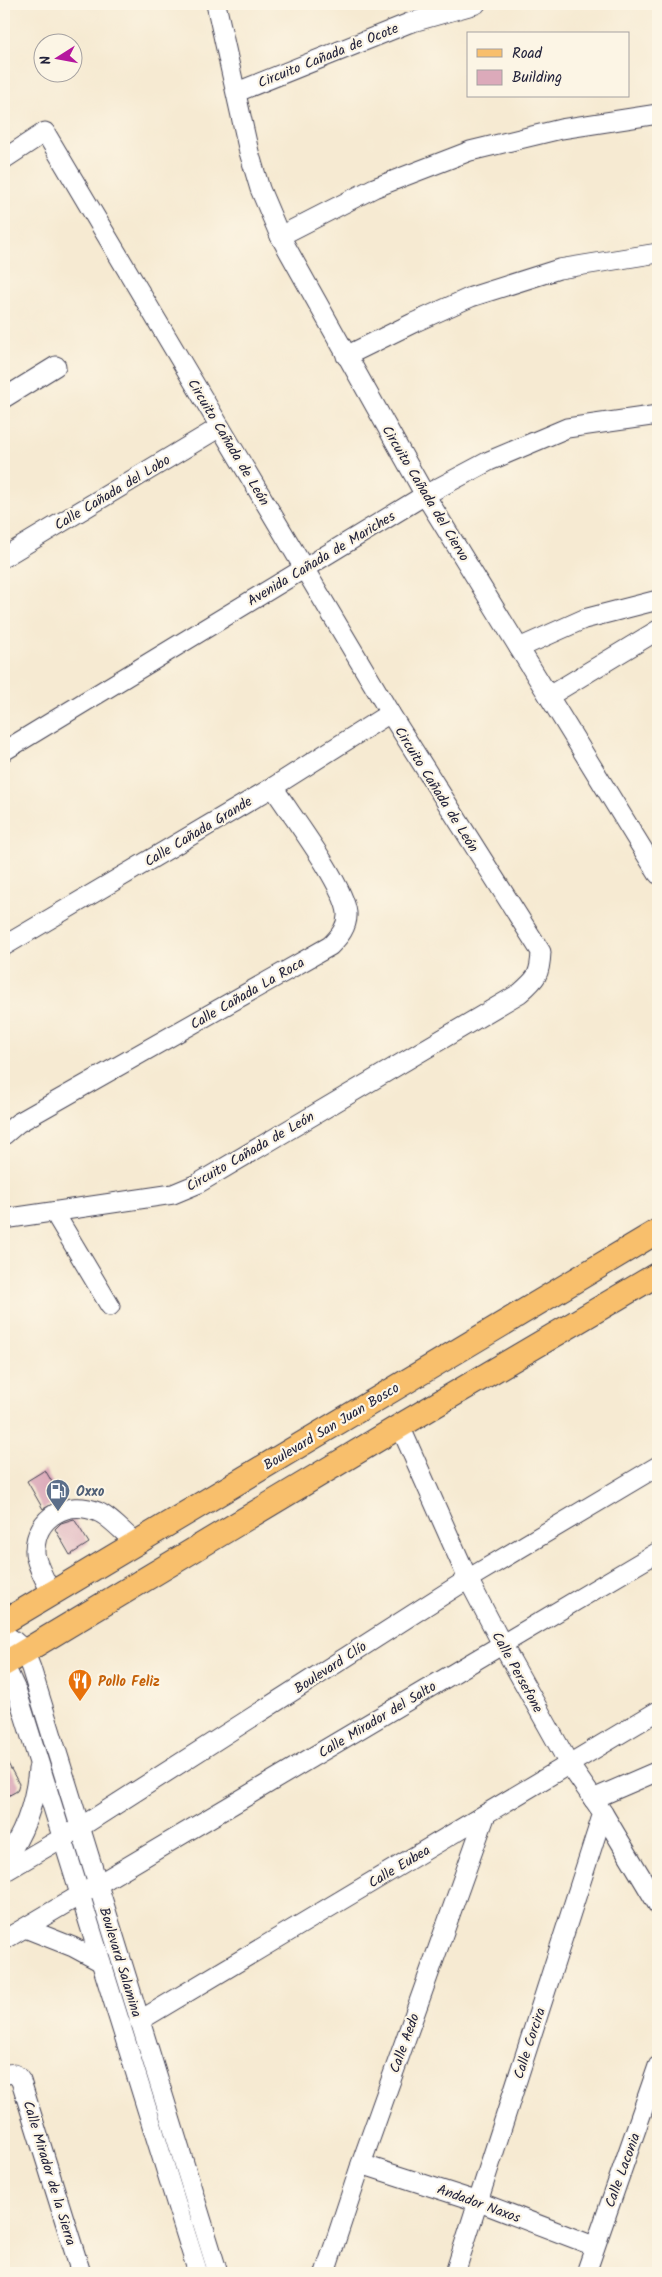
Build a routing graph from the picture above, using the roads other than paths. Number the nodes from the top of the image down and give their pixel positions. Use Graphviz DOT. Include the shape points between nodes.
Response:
graph roads {
  1 [pos="216,4"];
  2 [pos="476,4"];
  3 [pos="237,92"];
  4 [pos="658,114"];
  5 [pos="4,160"];
  6 [pos="280,236"];
  7 [pos="658,254"];
  8 [pos="346,356"];
  9 [pos="56,366"];
  10 [pos="4,398"];
  11 [pos="658,415"];
  12 [pos="220,427"];
  13 [pos="425,495"];
  14 [pos="4,557"];
  15 [pos="304,568"];
  16 [pos="658,600"];
  17 [pos="658,630"];
  18 [pos="519,648"];
  19 [pos="549,696"];
  20 [pos="390,713"];
  21 [pos="4,751"];
  22 [pos="273,787"];
  23 [pos="651,847"];
  24 [pos="658,874"];
  25 [pos="4,946"];
  26 [pos="4,1135"];
  27 [pos="54,1212"];
  28 [pos="4,1220"];
  29 [pos="658,1231"];
  30 [pos="658,1274"];
  31 [pos="110,1306"];
  32 [pos="400,1426"];
  33 [pos="658,1466"];
  34 [pos="136,1543"];
  35 [pos="658,1552"];
  36 [pos="468,1579"];
  37 [pos="51,1594"];
  38 [pos="25,1609"];
  39 [pos="4,1622"];
  40 [pos="4,1634"];
  41 [pos="502,1644"];
  42 [pos="30,1648"];
  43 [pos="4,1664"];
  44 [pos="10,1697"];
  45 [pos="658,1711"];
  46 [pos="38,1760"];
  47 [pos="569,1764"];
  48 [pos="658,1771"];
  49 [pos="598,1806"];
  50 [pos="486,1814"];
  51 [pos="71,1833"];
  52 [pos="4,1861"];
  53 [pos="4,1872"];
  54 [pos="89,1891"];
  55 [pos="658,1905"];
  56 [pos="25,1928"];
  57 [pos="4,1940"];
  58 [pos="101,1962"];
  59 [pos="139,2021"];
  60 [pos="658,2066"];
  61 [pos="10,2075"];
  62 [pos="362,2164"];
  63 [pos="479,2202"];
  64 [pos="594,2246"];
  65 [pos="82,2273"];
  66 [pos="198,2273"];
  67 [pos="218,2273"];
  68 [pos="325,2273"];
  69 [pos="455,2273"];
  70 [pos="586,2273"];
  1 -- 3 [label="street, Circuito Cañada del Ciervo"];
  2 -- 3 [label="street, Circuito Cañada de Ocote" via="409,23"];
  3 -- 6 [label="street, Circuito Cañada del Ciervo" via="260,189"];
  4 -- 6 [label="street" via="561,129 470,151 374,188"];
  5 -- 12 [label="street, Circuito Cañada de León" via="45,132"];
  6 -- 8 [label="street, Circuito Cañada del Ciervo"];
  7 -- 8 [label="street" via="559,269 480,294"];
  8 -- 13 [label="street, Circuito Cañada del Ciervo"];
  9 -- 10 [label="street"];
  11 -- 13 [label="street, Avenida Cañada de Mariches" via="567,428 489,461"];
  12 -- 14 [label="street, Calle Cañada del Lobo"];
  12 -- 15 [label="street, Circuito Cañada de León"];
  13 -- 15 [label="street, Avenida Cañada de Mariches"];
  13 -- 18 [label="street, Circuito Cañada del Ciervo"];
  15 -- 20 [label="street, Circuito Cañada de León"];
  15 -- 21 [label="street, Avenida Cañada de Mariches"];
  16 -- 18 [label="street" via="584,619"];
  17 -- 19 [label="street"];
  18 -- 19 [label="street, Circuito Cañada del Ciervo"];
  19 -- 23 [label="street, Circuito Cañada del Ciervo"];
  20 -- 22 [label="street, Calle Cañada Grande"];
  20 -- 27 [label="street, Circuito Cañada de León" via="540,952 536,979 520,993 197,1184 172,1194"];
  22 -- 25 [label="street, Calle Cañada Grande"];
  22 -- 26 [label="street, Calle Cañada La Roca" via="342,892 347,915 342,934 330,946 26,1118"];
  23 -- 24 [label="street, Circuito Cañada del Ciervo"];
  27 -- 28 [label="street, Circuito Cañada de León"];
  27 -- 31 [label="street"];
  29 -- 34 [label="main road, Boulevard San Juan Bosco"];
  30 -- 32 [label="main road"];
  32 -- 36 [label="street, Calle Persefone"];
  32 -- 42 [label="main road"];
  33 -- 36 [label="street, Boulevard Clío"];
  34 -- 37 [label="main road, Boulevard San Juan Bosco"];
  34 -- 37 [label="street" via="98,1512 77,1508 55,1512 38,1529 34,1552"];
  35 -- 41 [label="street, Calle Mirador del Salto"];
  36 -- 41 [label="street, Calle Persefone"];
  36 -- 51 [label="street, Boulevard Clío"];
  37 -- 38 [label="main road, Boulevard San Juan Bosco"];
  38 -- 39 [label="main road, Boulevard San Juan Bosco"];
  38 -- 40 [label="street"];
  38 -- 42 [label="main road" via="19,1634 22,1642"];
  40 -- 42 [label="street"];
  41 -- 47 [label="street, Calle Persefone"];
  41 -- 54 [label="street, Calle Mirador del Salto"];
  42 -- 43 [label="main road"];
  42 -- 51 [label="street, Boulevard Salamina"];
  43 -- 44 [label="street, Boulevard Salamina"];
  44 -- 46 [label="street, Boulevard Salamina"];
  45 -- 47 [label="street, Calle Eubea"];
  46 -- 51 [label="street, Boulevard Salamina"];
  46 -- 52 [label="street" via="35,1796 29,1817"];
  47 -- 49 [label="street, Calle Persefone"];
  47 -- 50 [label="street, Calle Eubea"];
  48 -- 49 [label="street"];
  49 -- 55 [label="street, Calle Persefone"];
  49 -- 63 [label="street, Calle Corcira"];
  50 -- 59 [label="street, Calle Eubea"];
  50 -- 62 [label="street, Calle Aedo"];
  51 -- 53 [label="street, Boulevard Clío"];
  51 -- 54 [label="street, Boulevard Salamina"];
  54 -- 56 [label="street, Calle Mirador del Salto"];
  54 -- 58 [label="street, Boulevard Salamina"];
  54 -- 59 [label="street, Boulevard Salamina"];
  56 -- 57 [label="street, Calle Mirador del Salto"];
  56 -- 58 [label="street"];
  58 -- 66 [label="street, Boulevard Salamina"];
  59 -- 67 [label="street, Boulevard Salamina"];
  60 -- 64 [label="street, Calle Laconia"];
  61 -- 65 [label="street, Calle Mirador de la Sierra" via="21,2081"];
  62 -- 63 [label="street, Andador Naxos"];
  62 -- 68 [label="street, Calle Aedo"];
  63 -- 64 [label="street, Andador Naxos"];
  63 -- 69 [label="street, Calle Corcira"];
  64 -- 70 [label="street, Calle Laconia"];
}
